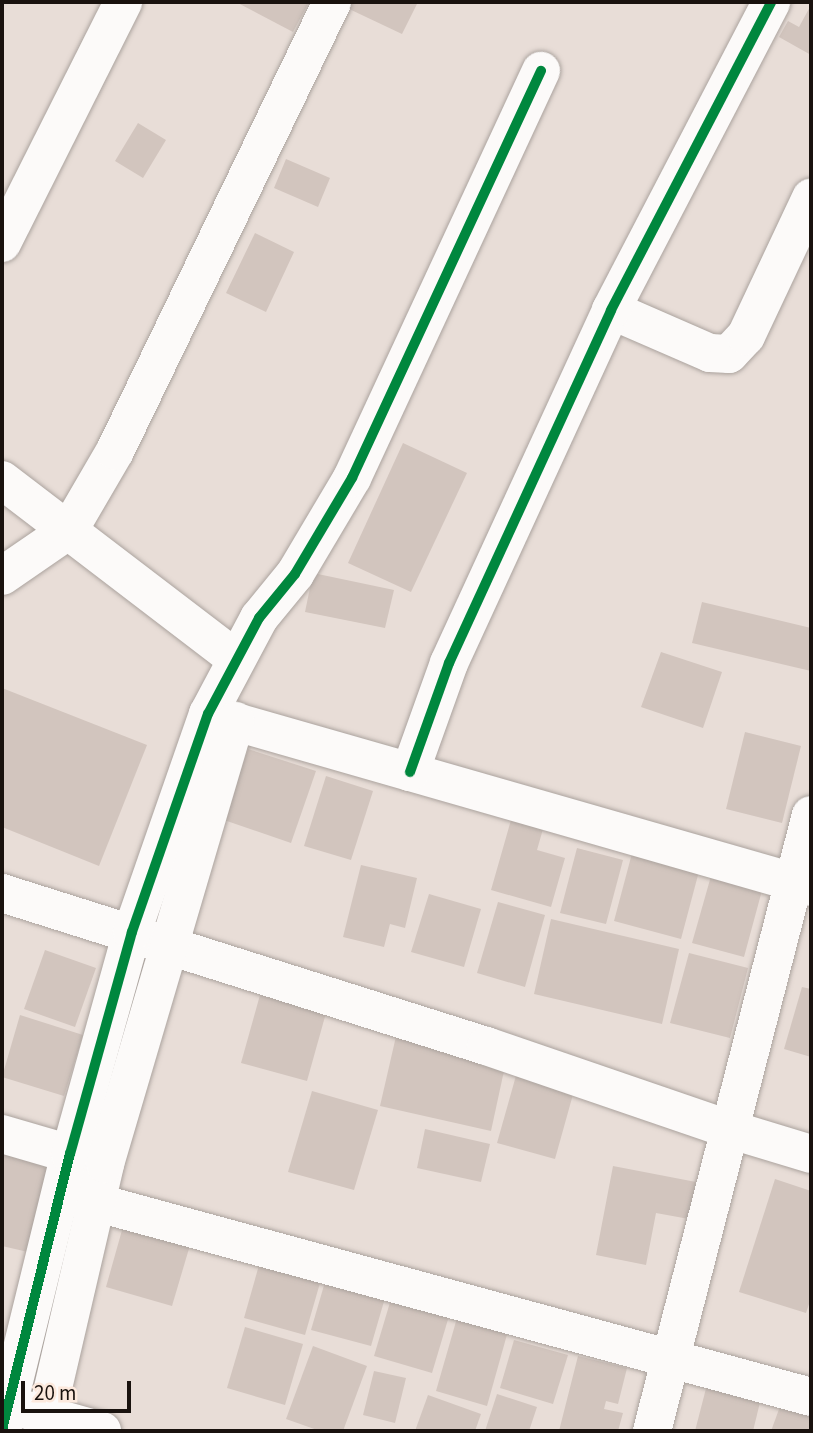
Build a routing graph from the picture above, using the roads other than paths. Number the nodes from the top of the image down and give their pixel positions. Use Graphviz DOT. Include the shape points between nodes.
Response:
graph roads {
  1 [pos="122,2"];
  2 [pos="332,2"];
  3 [pos="771,2"];
  4 [pos="541,71"];
  5 [pos="811,198"];
  6 [pos="2,243"];
  7 [pos="611,310"];
  8 [pos="2,480"];
  9 [pos="69,530"];
  10 [pos="2,576"];
  11 [pos="232,670"];
  12 [pos="222,717"];
  13 [pos="410,772"];
  14 [pos="811,815"];
  15 [pos="802,885"];
  16 [pos="2,893"];
  17 [pos="132,932"];
  18 [pos="168,944"];
  19 [pos="732,1130"];
  20 [pos="2,1134"];
  21 [pos="811,1154"];
  22 [pos="87,1159"];
  23 [pos="60,1193"];
  24 [pos="97,1202"];
  25 [pos="672,1360"];
  26 [pos="811,1397"];
  27 [pos="4,1413"];
  28 [pos="45,1423"];
  29 [pos="102,1431"];
  30 [pos="652,1431"];
  1 -- 6 [label="street"];
  2 -- 9 [label="street" via="115,450"];
  3 -- 7 [label="street"];
  4 -- 11 [label="street" via="352,478 295,574 259,618"];
  5 -- 7 [label="street" via="746,336 729,354 710,353"];
  7 -- 13 [label="street" via="449,663"];
  8 -- 9 [label="street"];
  9 -- 10 [label="street"];
  9 -- 11 [label="street"];
  11 -- 12 [label="street"];
  12 -- 13 [label="street"];
  12 -- 17 [label="street"];
  12 -- 18 [label="street"];
  13 -- 15 [label="street"];
  14 -- 15 [label="street"];
  15 -- 19 [label="street"];
  16 -- 17 [label="street"];
  17 -- 18 [label="street"];
  17 -- 22 [label="street"];
  18 -- 19 [label="street"];
  18 -- 22 [label="street"];
  19 -- 21 [label="street"];
  19 -- 25 [label="street"];
  20 -- 22 [label="street"];
  22 -- 23 [label="street"];
  22 -- 24 [label="street"];
  23 -- 24 [label="street"];
  23 -- 27 [label="street"];
  24 -- 25 [label="street"];
  24 -- 28 [label="street"];
  25 -- 26 [label="street"];
  25 -- 30 [label="street"];
  27 -- 28 [label="street"];
  28 -- 29 [label="street"];
}
